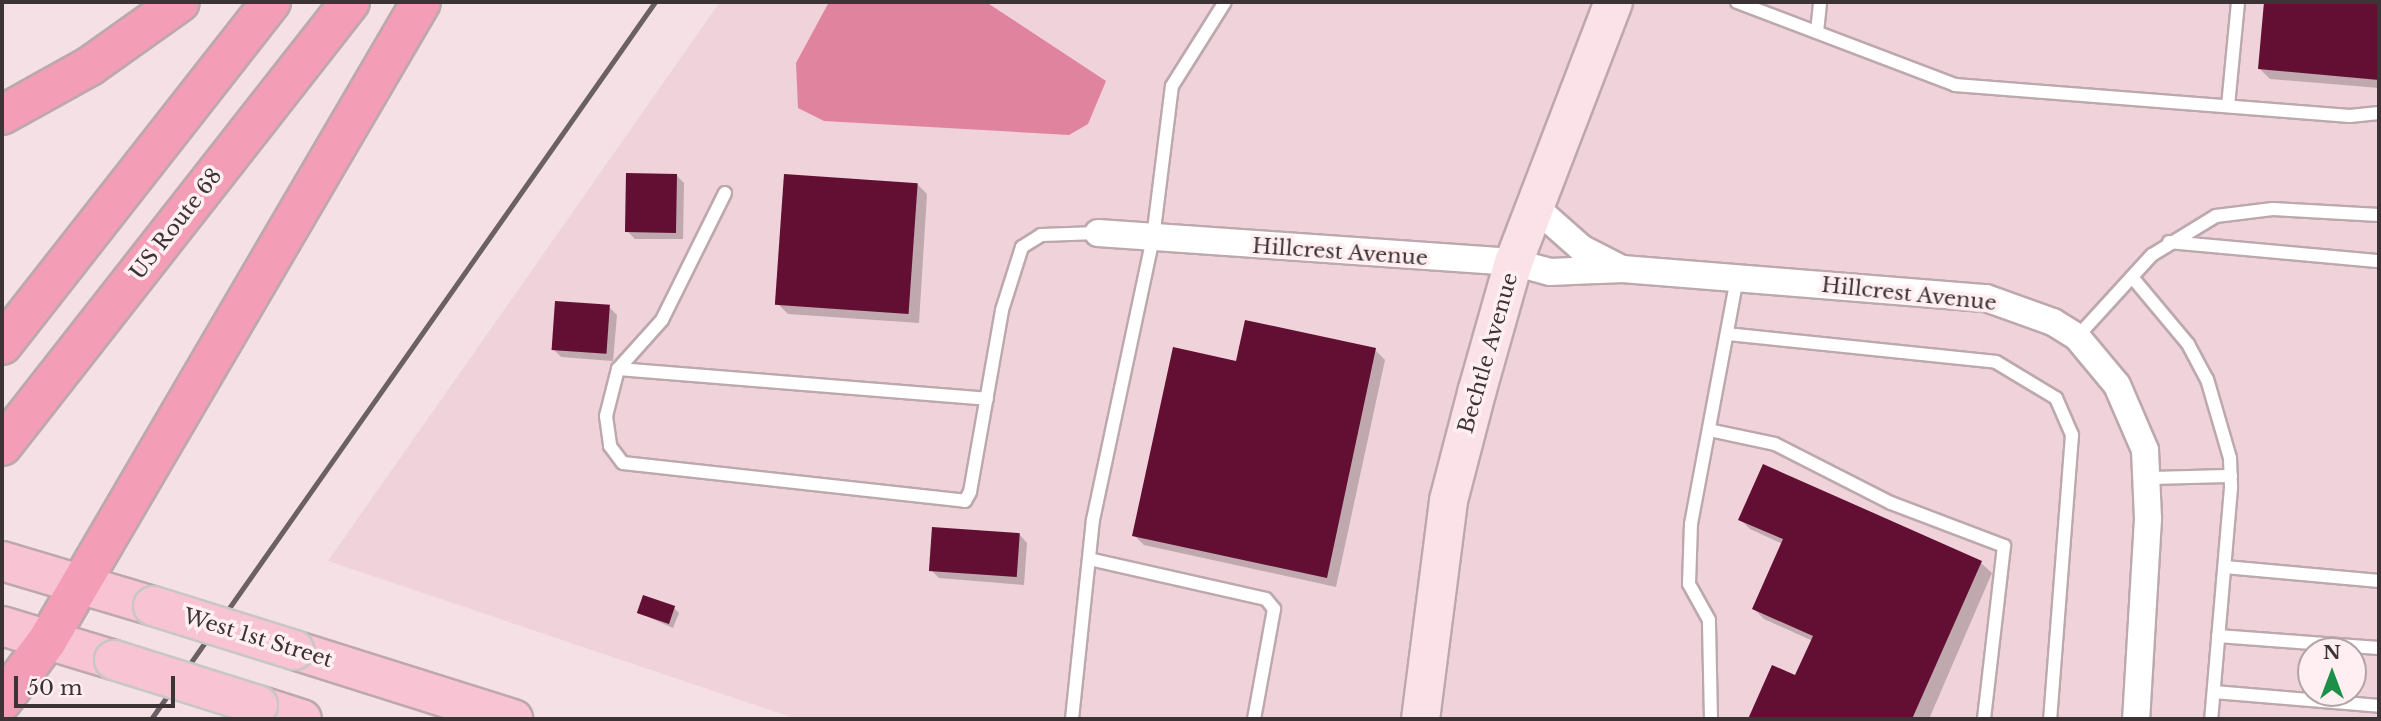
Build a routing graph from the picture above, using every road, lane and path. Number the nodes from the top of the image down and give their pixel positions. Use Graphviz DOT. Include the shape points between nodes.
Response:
graph roads {
  1 [pos="180,2"];
  2 [pos="271,2"];
  3 [pos="350,2"];
  4 [pos="422,2"];
  5 [pos="1225,2"];
  6 [pos="1613,2"];
  7 [pos="1737,2"];
  8 [pos="1820,2"];
  9 [pos="2238,2"];
  10 [pos="1817,32"];
  11 [pos="2228,106"];
  12 [pos="2379,113"];
  13 [pos="2,115"];
  14 [pos="725,193"];
  15 [pos="1536,208"];
  16 [pos="2379,215"];
  17 [pos="1098,233"];
  18 [pos="1153,237"];
  19 [pos="2168,242"];
  20 [pos="2379,261"];
  21 [pos="1513,262"];
  22 [pos="1623,270"];
  23 [pos="2132,277"];
  24 [pos="1737,278"];
  25 [pos="1727,334"];
  26 [pos="2077,337"];
  27 [pos="2,345"];
  28 [pos="618,369"];
  29 [pos="987,398"];
  30 [pos="1709,430"];
  31 [pos="2,446"];
  32 [pos="2231,476"];
  33 [pos="2148,478"];
  34 [pos="1089,559"];
  35 [pos="8,563"];
  36 [pos="2225,568"];
  37 [pos="2379,581"];
  38 [pos="80,584"];
  39 [pos="2,626"];
  40 [pos="2218,636"];
  41 [pos="47,641"];
  42 [pos="2379,648"];
  43 [pos="2214,692"];
  44 [pos="2,701"];
  45 [pos="2379,706"];
  46 [pos="302,719"];
  47 [pos="513,719"];
  48 [pos="1072,719"];
  49 [pos="1254,719"];
  50 [pos="1420,719"];
  51 [pos="1711,719"];
  52 [pos="1984,719"];
  53 [pos="2050,719"];
  54 [pos="2136,719"];
  55 [pos="2211,719"];
  1 -- 13 [label="highway" via="90,66"];
  2 -- 27 [label="highway"];
  3 -- 31 [label="highway, US Route 68"];
  4 -- 38 [label="highway"];
  5 -- 18 [label="lane" via="1172,86"];
  6 -- 15 [label="street, Bechtle Avenue"];
  7 -- 10 [label="lane"];
  8 -- 10 [label="lane"];
  9 -- 11 [label="lane"];
  10 -- 11 [label="lane" via="1955,85"];
  11 -- 12 [label="lane"];
  14 -- 28 [label="lane" via="662,320"];
  15 -- 21 [label="street, Bechtle Avenue"];
  15 -- 22 [label="street, Hillcrest Avenue" via="1581,248"];
  16 -- 19 [label="lane" via="2242,210 2216,216"];
  17 -- 18 [label="street, Hillcrest Avenue"];
  17 -- 29 [label="lane" via="1041,235 1022,247 1002,310"];
  18 -- 21 [label="street, Hillcrest Avenue"];
  18 -- 34 [label="lane"];
  19 -- 20 [label="lane"];
  19 -- 23 [label="lane"];
  21 -- 22 [label="street, Hillcrest Avenue" via="1550,272"];
  21 -- 50 [label="street, Bechtle Avenue" via="1448,500"];
  22 -- 24 [label="street, Hillcrest Avenue"];
  23 -- 26 [label="lane"];
  23 -- 32 [label="lane" via="2188,344 2207,379 2221,420"];
  24 -- 25 [label="lane"];
  24 -- 26 [label="street, Hillcrest Avenue" via="1986,298 2020,308"];
  25 -- 30 [label="lane"];
  25 -- 53 [label="lane" via="1996,362 2056,398 2072,435"];
  26 -- 33 [label="street, Hillcrest Avenue" via="2118,385 2134,417"];
  28 -- 29 [label="lane"];
  28 -- 29 [label="lane" via="606,416 610,446 623,463 965,501"];
  30 -- 51 [label="lane" via="1692,524 1689,584 1709,620"];
  30 -- 52 [label="lane" via="1775,444 1891,503 2004,546"];
  32 -- 33 [label="lane"];
  32 -- 36 [label="lane"];
  33 -- 54 [label="street, Hillcrest Avenue"];
  34 -- 48 [label="lane"];
  34 -- 49 [label="lane" via="1266,599 1273,609 1272,621"];
  35 -- 38 [label="main road, West 1st Street"];
  36 -- 37 [label="lane"];
  36 -- 40 [label="lane"];
  38 -- 41 [label="highway"];
  38 -- 47 [label="main road, West 1st Street, bridge"];
  39 -- 41 [label="main road"];
  40 -- 42 [label="lane"];
  40 -- 43 [label="lane"];
  41 -- 44 [label="highway"];
  41 -- 46 [label="main road, bridge"];
  43 -- 45 [label="lane"];
  43 -- 55 [label="lane"];
}
